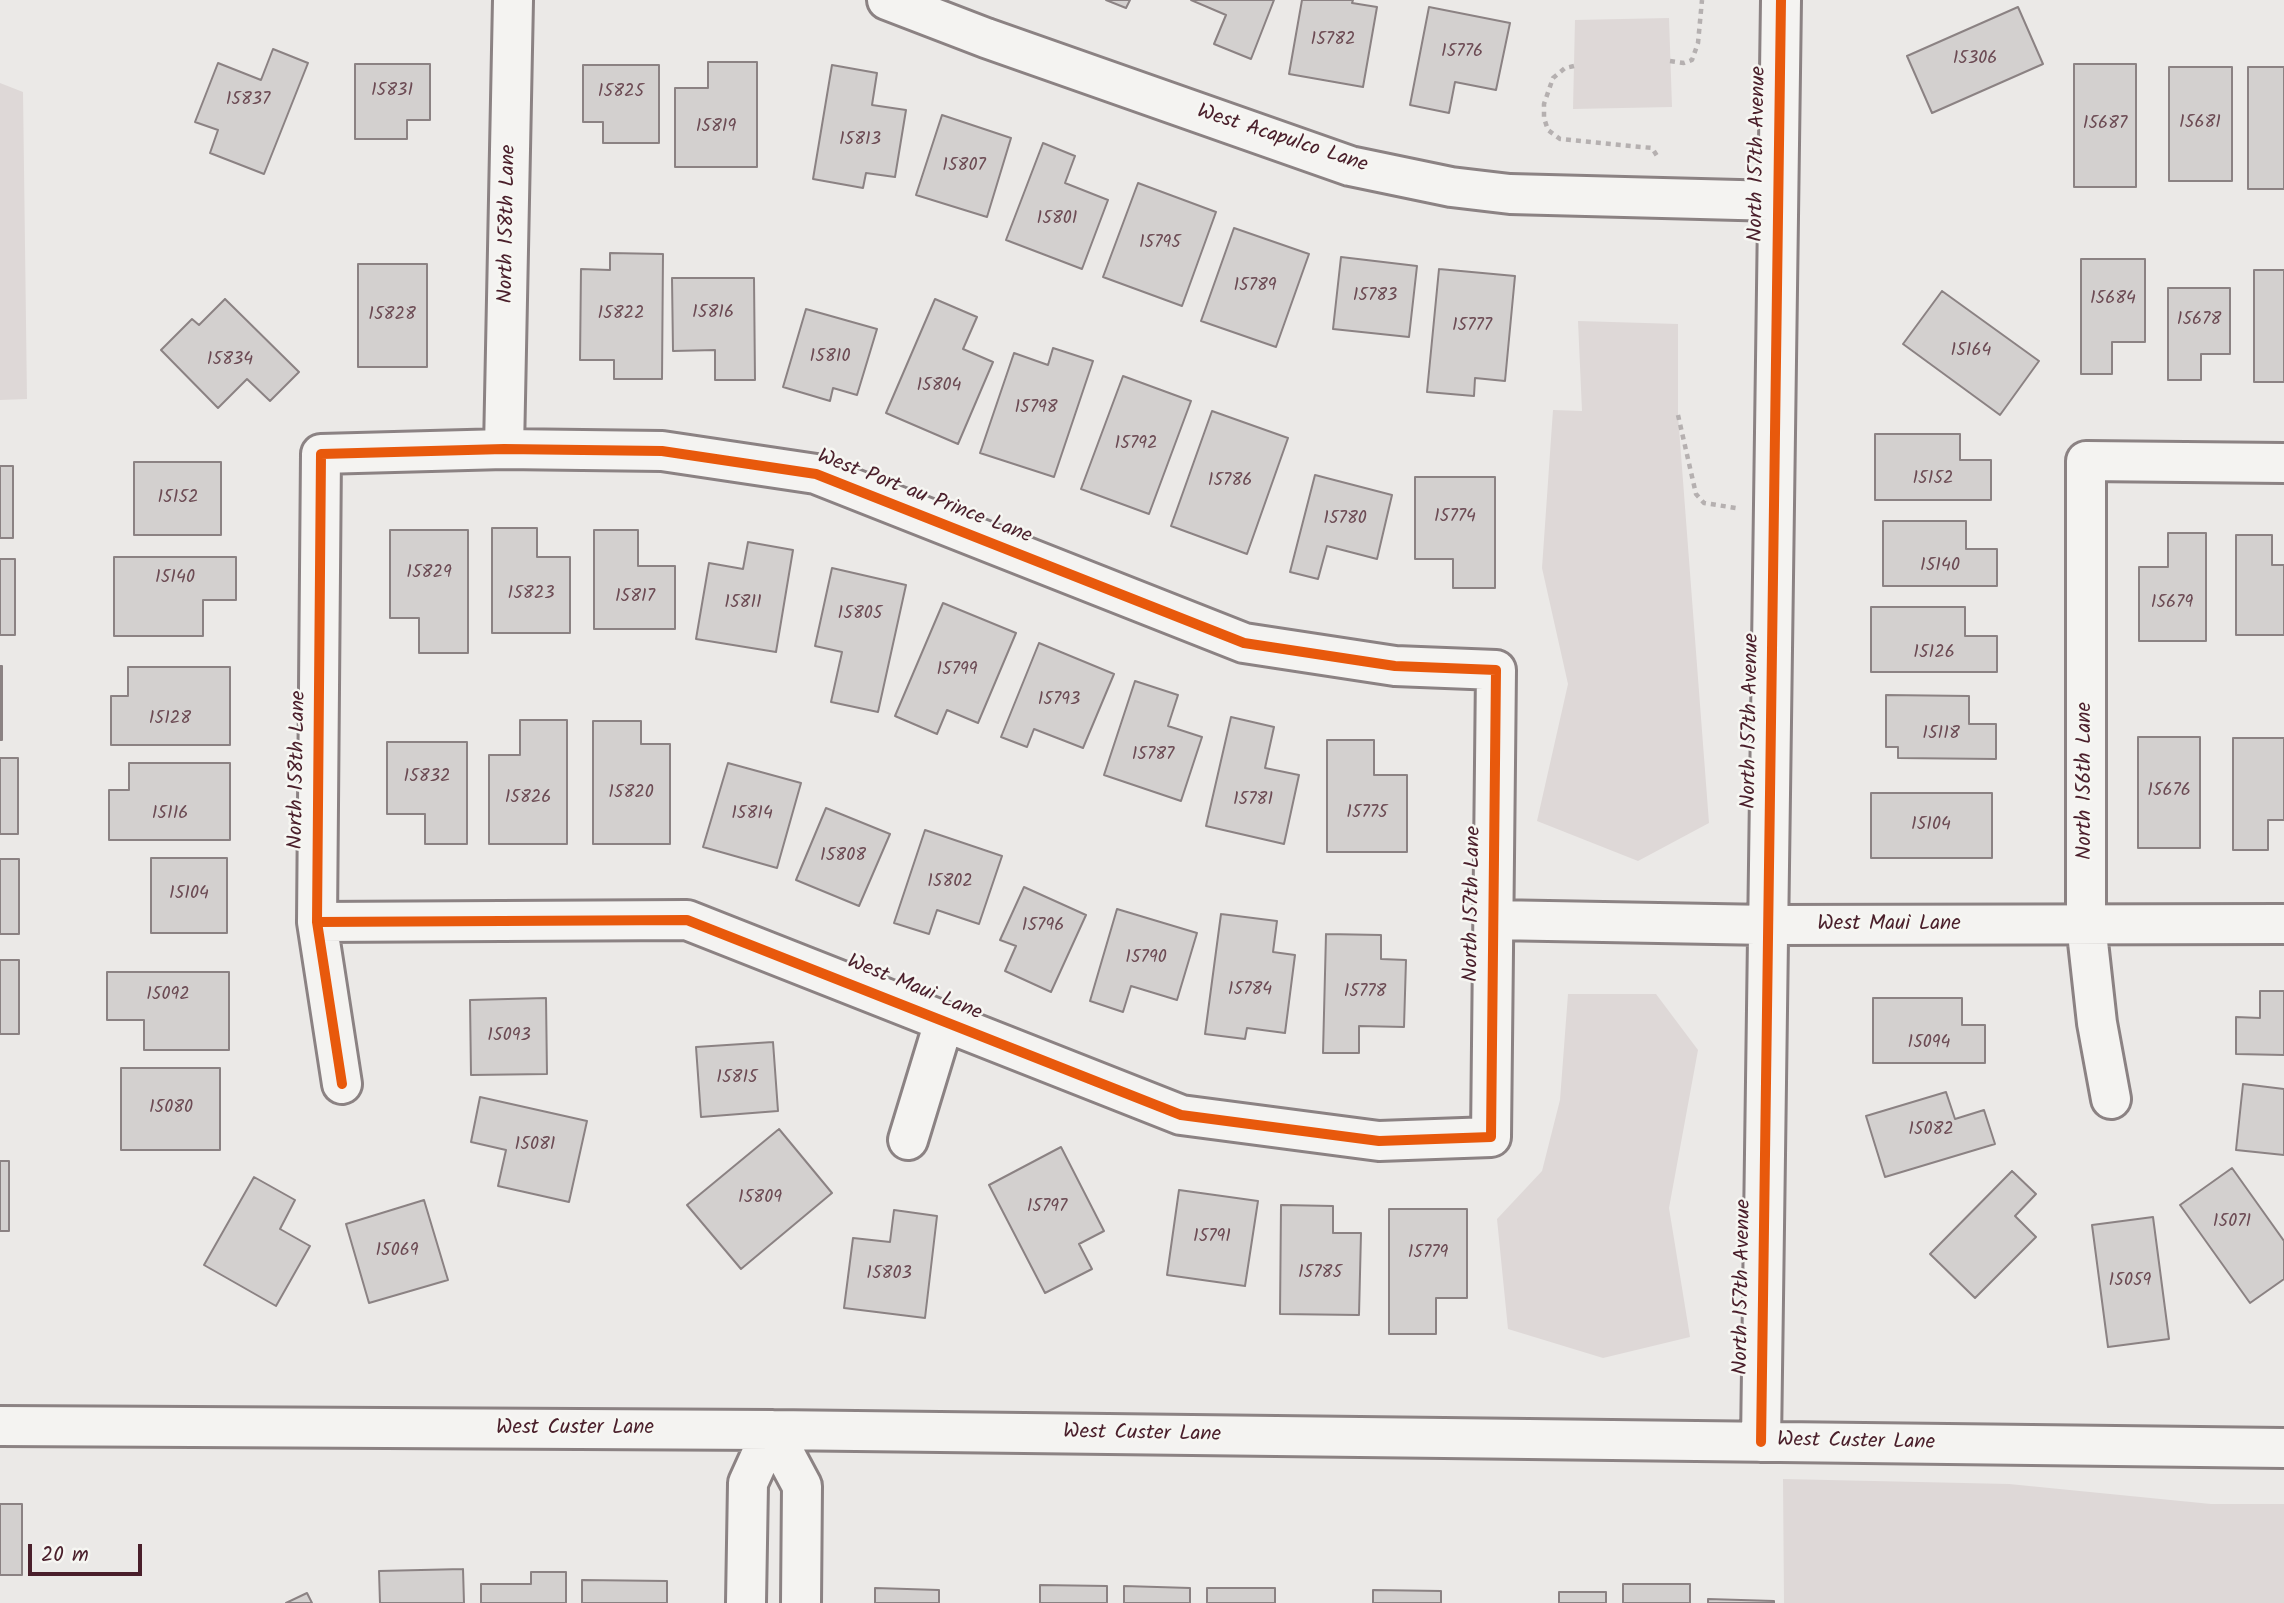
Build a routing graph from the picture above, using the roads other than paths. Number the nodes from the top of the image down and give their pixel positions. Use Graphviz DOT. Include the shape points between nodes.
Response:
graph roads {
  1 [pos="513,0"];
  2 [pos="887,0"];
  3 [pos="1781,0"];
  4 [pos="1777,201"];
  5 [pos="504,449"];
  6 [pos="321,454"];
  7 [pos="2284,463"];
  8 [pos="1496,670"];
  9 [pos="1493,920"];
  10 [pos="317,922"];
  11 [pos="2086,924"];
  12 [pos="2284,924"];
  13 [pos="1769,925"];
  14 [pos="944,1022"];
  15 [pos="342,1084"];
  16 [pos="2110,1099"];
  17 [pos="1491,1137"];
  18 [pos="908,1140"];
  19 [pos="0,1426"];
  20 [pos="772,1430"];
  21 [pos="1761,1442"];
  22 [pos="2284,1448"];
  23 [pos="746,1603"];
  24 [pos="801,1603"];
  1 -- 5 [label="street, North 158th Lane"];
  2 -- 4 [label="street, West Acapulco Lane" via="1350,166 1510,194"];
  3 -- 4 [label="street, North 157th Avenue"];
  4 -- 13 [label="street, North 157th Avenue"];
  5 -- 6 [label="street, West Port au Prince Lane"];
  5 -- 8 [label="street, West Port au Prince Lane" via="662,451 816,474 1244,643 1395,666"];
  6 -- 10 [label="street, North 158th Lane"];
  7 -- 11 [label="street, North 156th Lane" via="2086,461"];
  8 -- 9 [label="street, North 157th Lane"];
  9 -- 13 [label="street, West Maui Lane"];
  9 -- 17 [label="street, North 157th Lane"];
  10 -- 14 [label="street, West Maui Lane" via="687,920"];
  10 -- 15 [label="street, North 158th Lane"];
  11 -- 12 [label="street, West Maui Lane"];
  11 -- 13 [label="street, West Maui Lane"];
  11 -- 16 [label="street, North 156th Lane"];
  13 -- 21 [label="street, North 157th Avenue"];
  14 -- 17 [label="street, West Maui Lane" via="1181,1115 1379,1141"];
  14 -- 18 [label="street, West Maui Lane"];
  19 -- 20 [label="street, West Custer Lane"];
  20 -- 21 [label="street, West Custer Lane"];
  20 -- 23 [label="street" via="748,1483"];
  20 -- 24 [label="street" via="802,1486"];
  21 -- 22 [label="street, West Custer Lane"];
}
